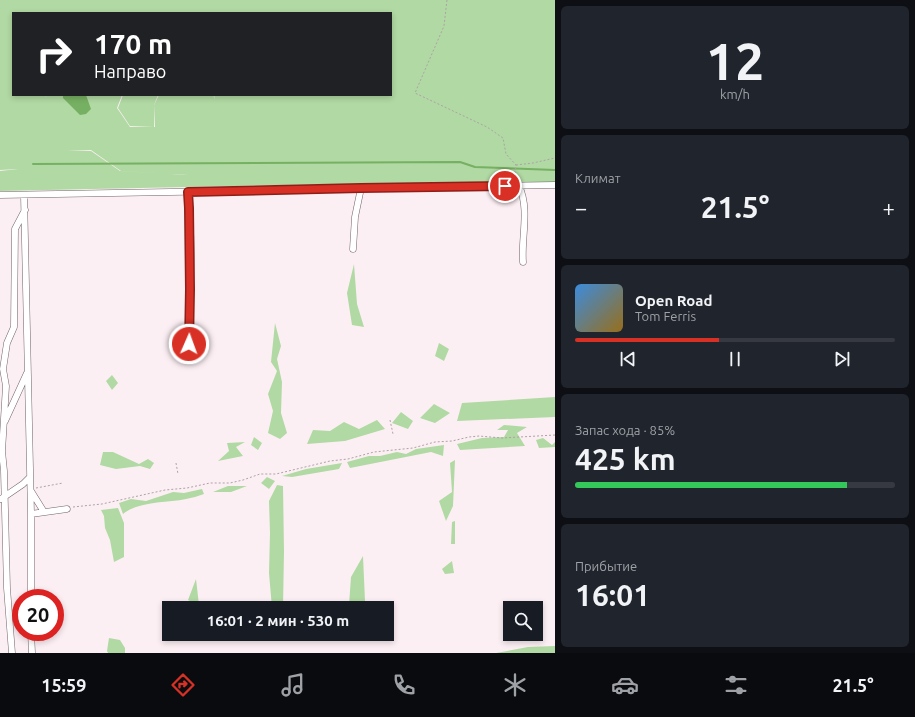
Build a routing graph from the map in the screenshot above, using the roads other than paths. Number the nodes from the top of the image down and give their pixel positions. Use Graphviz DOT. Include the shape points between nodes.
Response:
graph roads {
  1 [pos="555,185"];
  2 [pos="519,186"];
  3 [pos="361,188"];
  4 [pos="188,192"];
  5 [pos="0,195"];
  6 [pos="24,195"];
  7 [pos="24,210"];
  8 [pos="353,249"];
  9 [pos="523,262"];
  10 [pos="189,344"];
  11 [pos="28,372"];
  12 [pos="4,424"];
  13 [pos="2,451"];
  14 [pos="0,460"];
  15 [pos="29,478"];
  16 [pos="30,490"];
  17 [pos="2,499"];
  18 [pos="67,509"];
  19 [pos="46,512"];
  20 [pos="31,514"];
  21 [pos="2,515"];
  22 [pos="31,589"];
  23 [pos="31,641"];
  24 [pos="12,653"];
  25 [pos="32,653"];
  1 -- 2 [label="street"];
  2 -- 3 [label="street"];
  2 -- 9 [label="street" via="523,194 524,208"];
  3 -- 4 [label="street"];
  3 -- 8 [label="street" via="355,217"];
  4 -- 6 [label="street"];
  4 -- 10 [label="street"];
  5 -- 6 [label="street"];
  6 -- 7 [label="street"];
  7 -- 11 [label="street"];
  7 -- 12 [label="street" via="15,229 15,318 4,356"];
  11 -- 12 [label="street"];
  11 -- 15 [label="street"];
  12 -- 13 [label="street"];
  13 -- 14 [label="street"];
  13 -- 17 [label="street"];
  15 -- 16 [label="street"];
  15 -- 17 [label="street"];
  16 -- 19 [label="street"];
  16 -- 20 [label="street"];
  17 -- 21 [label="street"];
  18 -- 19 [label="street"];
  19 -- 20 [label="street"];
  20 -- 22 [label="street"];
  21 -- 24 [label="street"];
  23 -- 25 [label="street"];
}
